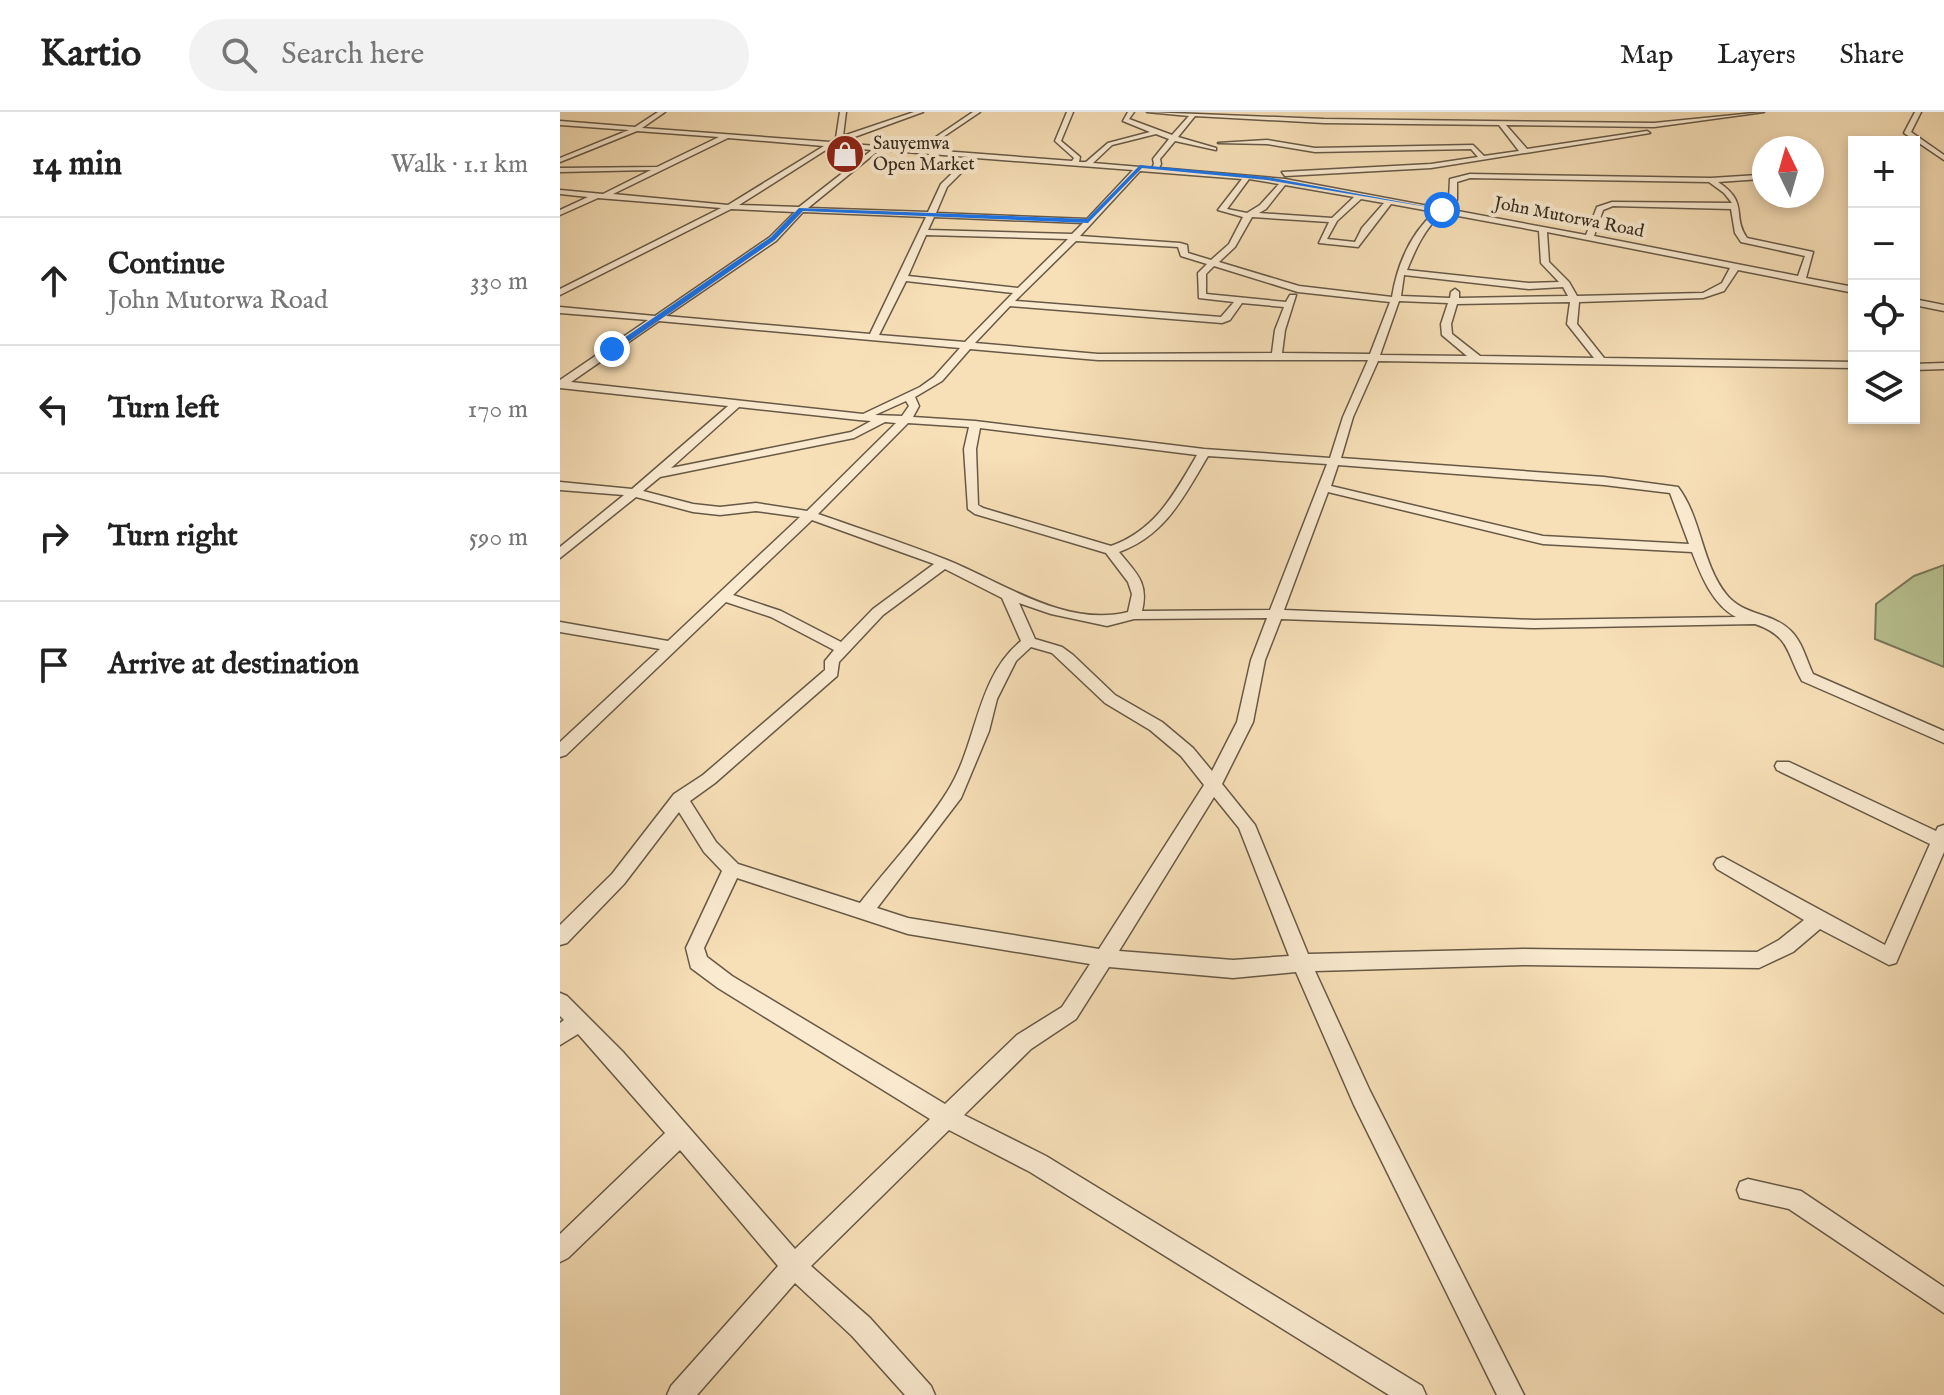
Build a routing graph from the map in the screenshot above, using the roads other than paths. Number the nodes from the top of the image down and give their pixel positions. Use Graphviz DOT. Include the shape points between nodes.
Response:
graph roads {
  1 [pos="662,112"];
  2 [pos="843,112"];
  3 [pos="920,112"];
  4 [pos="977,112"];
  5 [pos="1070,112"];
  6 [pos="1131,112"];
  7 [pos="1150,112"];
  8 [pos="1694,112"];
  9 [pos="1761,112"];
  10 [pos="1918,112"];
  11 [pos="1193,115"];
  12 [pos="1710,118"];
  13 [pos="1427,121"];
  14 [pos="1500,122"];
  15 [pos="560,123"];
  16 [pos="1660,125"];
  17 [pos="640,128"];
  18 [pos="1158,132"];
  19 [pos="730,135"];
  20 [pos="1172,137"];
  21 [pos="836,141"];
  22 [pos="879,147"];
  23 [pos="1428,148"];
  24 [pos="1214,149"];
  25 [pos="914,150"];
  26 [pos="1527,152"];
  27 [pos="975,155"];
  28 [pos="1197,158"];
  29 [pos="1944,158"];
  30 [pos="1483,159"];
  31 [pos="560,160"];
  32 [pos="1075,162"];
  33 [pos="1458,162"];
  34 [pos="1089,163"];
  35 [pos="1184,164"];
  36 [pos="1431,166"];
  37 [pos="1140,167"];
  38 [pos="663,168"];
  39 [pos="1155,168"];
  40 [pos="1175,169"];
  41 [pos="560,170"];
  42 [pos="1248,176"];
  43 [pos="1752,177"];
  44 [pos="1457,178"];
  45 [pos="1267,179"];
  46 [pos="1711,180"];
  47 [pos="1285,181"];
  48 [pos="560,192"];
  49 [pos="1361,195"];
  50 [pos="601,196"];
  51 [pos="1390,200"];
  52 [pos="730,207"];
  53 [pos="1735,207"];
  54 [pos="802,209"];
  55 [pos="1442,210"];
  56 [pos="560,213"];
  57 [pos="933,214"];
  58 [pos="1251,215"];
  59 [pos="1334,220"];
  60 [pos="1088,221"];
  61 [pos="1543,229"];
  62 [pos="923,232"];
  63 [pos="1075,238"];
  64 [pos="1589,238"];
  65 [pos="1215,262"];
  66 [pos="1735,267"];
  67 [pos="1401,272"];
  68 [pos="902,278"];
  69 [pos="1454,279"];
  70 [pos="1801,279"];
  71 [pos="1566,284"];
  72 [pos="1298,289"];
  73 [pos="1848,289"];
  74 [pos="1020,291"];
  75 [pos="560,292"];
  76 [pos="1395,299"];
  77 [pos="1575,300"];
  78 [pos="1239,301"];
  79 [pos="1455,301"];
  80 [pos="1008,303"];
  81 [pos="1920,303"];
  82 [pos="1288,305"];
  83 [pos="1944,308"];
  84 [pos="560,310"];
  85 [pos="654,319"];
  86 [pos="873,337"];
  87 [pos="967,347"];
  88 [pos="1277,356"];
  89 [pos="1374,358"];
  90 [pos="1478,359"];
  91 [pos="1602,362"];
  92 [pos="1848,365"];
  93 [pos="1944,366"];
  94 [pos="1920,367"];
  95 [pos="560,385"];
  96 [pos="909,396"];
  97 [pos="738,402"];
  98 [pos="859,417"];
  99 [pos="884,418"];
  100 [pos="907,418"];
  101 [pos="975,424"];
  102 [pos="1204,452"];
  103 [pos="1335,459"];
  104 [pos="657,474"];
  105 [pos="560,486"];
  106 [pos="1325,488"];
  107 [pos="631,492"];
  108 [pos="810,515"];
  109 [pos="1698,548"];
  110 [pos="1111,550"];
  111 [pos="560,554"];
  112 [pos="944,563"];
  113 [pos="1008,595"];
  114 [pos="725,597"];
  115 [pos="1277,614"];
  116 [pos="1134,615"];
  117 [pos="1753,621"];
  118 [pos="560,627"];
  119 [pos="1029,642"];
  120 [pos="672,646"];
  121 [pos="843,649"];
  122 [pos="1944,737"];
  123 [pos="560,751"];
  124 [pos="1783,766"];
  125 [pos="1213,785"];
  126 [pos="680,799"];
  127 [pos="1943,839"];
  128 [pos="1723,864"];
  129 [pos="732,869"];
  130 [pos="864,911"];
  131 [pos="1819,919"];
  132 [pos="560,937"];
  133 [pos="1106,958"];
  134 [pos="1302,963"];
  135 [pos="560,1002"];
  136 [pos="578,1021"];
  137 [pos="560,1036"];
  138 [pos="946,1117"];
  139 [pos="679,1135"];
  140 [pos="1748,1190"];
  141 [pos="560,1250"];
  142 [pos="794,1266"];
  143 [pos="1944,1301"];
  144 [pos="680,1395"];
  145 [pos="922,1395"];
  146 [pos="1413,1395"];
  147 [pos="1511,1395"];
  1 -- 17 [label="street"];
  2 -- 21 [label="street"];
  3 -- 21 [label="street"];
  4 -- 25 [label="street"];
  5 -- 32 [label="street" via="1058,141 1072,150"];
  6 -- 18 [label="street" via="1125,120"];
  7 -- 11 [label="street"];
  8 -- 12 [label="street"];
  9 -- 12 [label="street"];
  10 -- 29 [label="street" via="1907,133"];
  11 -- 13 [label="street"];
  11 -- 20 [label="street"];
  12 -- 16 [label="street"];
  13 -- 14 [label="street"];
  13 -- 23 [label="street" via="1422,135"];
  14 -- 16 [label="street"];
  14 -- 26 [label="street"];
  15 -- 17 [label="street, John Mutorwa Road"];
  16 -- 26 [label="street" via="1654,132"];
  17 -- 19 [label="street, John Mutorwa Road"];
  17 -- 31 [label="street"];
  18 -- 20 [label="street"];
  18 -- 34 [label="street" via="1114,142"];
  19 -- 21 [label="street, John Mutorwa Road"];
  19 -- 38 [label="street"];
  20 -- 24 [label="street"];
  20 -- 39 [label="street"];
  21 -- 22 [label="street, John Mutorwa Road"];
  21 -- 52 [label="street"];
  22 -- 25 [label="street, John Mutorwa Road"];
  22 -- 54 [label="street"];
  23 -- 24 [label="street" via="1315,150 1223,141"];
  23 -- 30 [label="street" via="1473,147"];
  23 -- 36 [label="street" via="1424,156"];
  24 -- 28 [label="street"];
  25 -- 27 [label="street, John Mutorwa Road"];
  26 -- 30 [label="street"];
  27 -- 32 [label="street, John Mutorwa Road"];
  27 -- 57 [label="street" via="944,186"];
  30 -- 33 [label="street"];
  32 -- 34 [label="street, John Mutorwa Road"];
  33 -- 36 [label="street"];
  33 -- 44 [label="street"];
  34 -- 37 [label="street, John Mutorwa Road"];
  35 -- 40 [label="street"];
  36 -- 45 [label="street"];
  37 -- 39 [label="street, John Mutorwa Road"];
  37 -- 60 [label="street"];
  38 -- 41 [label="street"];
  38 -- 50 [label="street"];
  39 -- 40 [label="street, John Mutorwa Road"];
  40 -- 42 [label="street, John Mutorwa Road"];
  42 -- 45 [label="street, John Mutorwa Road"];
  42 -- 58 [label="street" via="1222,210"];
  43 -- 46 [label="street"];
  44 -- 46 [label="street"];
  44 -- 55 [label="street" via="1453,200"];
  45 -- 47 [label="street, John Mutorwa Road"];
  46 -- 53 [label="street" via="1727,191"];
  47 -- 49 [label="street, John Mutorwa Road"];
  47 -- 58 [label="street"];
  48 -- 50 [label="street"];
  49 -- 51 [label="street, John Mutorwa Road"];
  49 -- 59 [label="street"];
  50 -- 52 [label="street"];
  50 -- 56 [label="street"];
  51 -- 55 [label="street, John Mutorwa Road"];
  51 -- 59 [label="street" via="1358,245 1322,241"];
  52 -- 54 [label="street"];
  52 -- 75 [label="street"];
  53 -- 64 [label="street" via="1612,204 1600,209"];
  53 -- 70 [label="street" via="1744,240 1810,254"];
  54 -- 57 [label="street"];
  54 -- 85 [label="street" via="773,239"];
  55 -- 61 [label="street, John Mutorwa Road"];
  55 -- 67 [label="street" via="1416,239"];
  57 -- 60 [label="street"];
  57 -- 62 [label="street"];
  58 -- 59 [label="street"];
  58 -- 65 [label="street"];
  60 -- 63 [label="street"];
  61 -- 64 [label="street, John Mutorwa Road"];
  61 -- 71 [label="street" via="1545,263"];
  62 -- 63 [label="street"];
  62 -- 68 [label="street"];
  63 -- 65 [label="street" via="1180,245 1184,254"];
  63 -- 74 [label="street"];
  64 -- 66 [label="street, John Mutorwa Road"];
  65 -- 72 [label="street"];
  65 -- 78 [label="street" via="1202,273 1202,296"];
  66 -- 70 [label="street, John Mutorwa Road"];
  66 -- 77 [label="street" via="1721,291 1706,295"];
  67 -- 69 [label="street"];
  67 -- 76 [label="street"];
  68 -- 74 [label="street"];
  68 -- 86 [label="street"];
  69 -- 71 [label="street"];
  69 -- 79 [label="street"];
  70 -- 73 [label="street, John Mutorwa Road"];
  71 -- 77 [label="street"];
  72 -- 76 [label="street"];
  72 -- 82 [label="street"];
  74 -- 80 [label="street"];
  76 -- 79 [label="street"];
  76 -- 89 [label="street"];
  77 -- 79 [label="street"];
  77 -- 91 [label="street" via="1572,324"];
  78 -- 80 [label="street" via="1222,320"];
  78 -- 82 [label="street"];
  79 -- 90 [label="street" via="1447,316 1447,335"];
  80 -- 87 [label="street"];
  81 -- 83 [label="street"];
  82 -- 88 [label="street"];
  84 -- 85 [label="street"];
  85 -- 86 [label="street"];
  85 -- 95 [label="street"];
  86 -- 87 [label="street"];
  87 -- 88 [label="street" via="1120,358"];
  87 -- 96 [label="street" via="938,379"];
  88 -- 89 [label="street"];
  89 -- 90 [label="street"];
  89 -- 103 [label="street"];
  90 -- 91 [label="street"];
  91 -- 92 [label="street"];
  93 -- 94 [label="street"];
  95 -- 97 [label="street"];
  96 -- 98 [label="street"];
  96 -- 100 [label="street" via="914,406"];
  97 -- 98 [label="street"];
  97 -- 104 [label="street"];
  98 -- 99 [label="street"];
  99 -- 100 [label="street"];
  99 -- 104 [label="street" via="854,435"];
  100 -- 101 [label="street"];
  100 -- 108 [label="street"];
  101 -- 102 [label="street"];
  101 -- 110 [label="street" via="970,449 972,506"];
  102 -- 103 [label="street"];
  102 -- 110 [label="street" via="1159,524 1146,537"];
  103 -- 106 [label="street"];
  103 -- 109 [label="street" via="1674,490"];
  104 -- 107 [label="street"];
  105 -- 107 [label="street"];
  106 -- 109 [label="street" via="1543,540"];
  106 -- 115 [label="street"];
  107 -- 108 [label="street" via="693,508 756,507"];
  107 -- 111 [label="street"];
  108 -- 112 [label="street"];
  108 -- 114 [label="street"];
  109 -- 117 [label="street" via="1717,590 1731,608"];
  110 -- 116 [label="street" via="1135,581 1139,594"];
  112 -- 113 [label="street"];
  112 -- 121 [label="street" via="878,612"];
  113 -- 116 [label="street" via="1107,622"];
  113 -- 119 [label="street"];
  114 -- 120 [label="street"];
  114 -- 121 [label="street" via="776,614"];
  115 -- 116 [label="street"];
  115 -- 117 [label="street" via="1534,624"];
  115 -- 125 [label="street" via="1258,660 1245,722"];
  117 -- 122 [label="street" via="1788,636 1807,677"];
  118 -- 120 [label="street"];
  119 -- 125 [label="street" via="1057,650 1110,699 1156,726 1187,752"];
  119 -- 130 [label="street" via="1010,658 989,699 955,794"];
  120 -- 123 [label="street"];
  121 -- 126 [label="street" via="832,661 832,672"];
  124 -- 127 [label="street"];
  125 -- 133 [label="street"];
  125 -- 134 [label="street" via="1246,825"];
  126 -- 129 [label="street" via="710,847"];
  126 -- 132 [label="street" via="618,879"];
  127 -- 131 [label="street" via="1889,957"];
  128 -- 131 [label="street"];
  129 -- 130 [label="street"];
  129 -- 138 [label="street" via="695,948 698,962"];
  130 -- 133 [label="street" via="908,926"];
  131 -- 134 [label="street" via="1759,960 1524,957"];
  133 -- 134 [label="street" via="1233,969"];
  133 -- 138 [label="street" via="1069,1013 1024,1042"];
  134 -- 147 [label="street" via="1362,1098"];
  135 -- 136 [label="street"];
  136 -- 137 [label="street"];
  136 -- 139 [label="street"];
  138 -- 142 [label="street"];
  138 -- 146 [label="street" via="1038,1164"];
  139 -- 141 [label="street"];
  139 -- 142 [label="street"];
  140 -- 143 [label="street" via="1793,1199"];
  142 -- 144 [label="street"];
  142 -- 145 [label="street" via="861,1327"];
}
